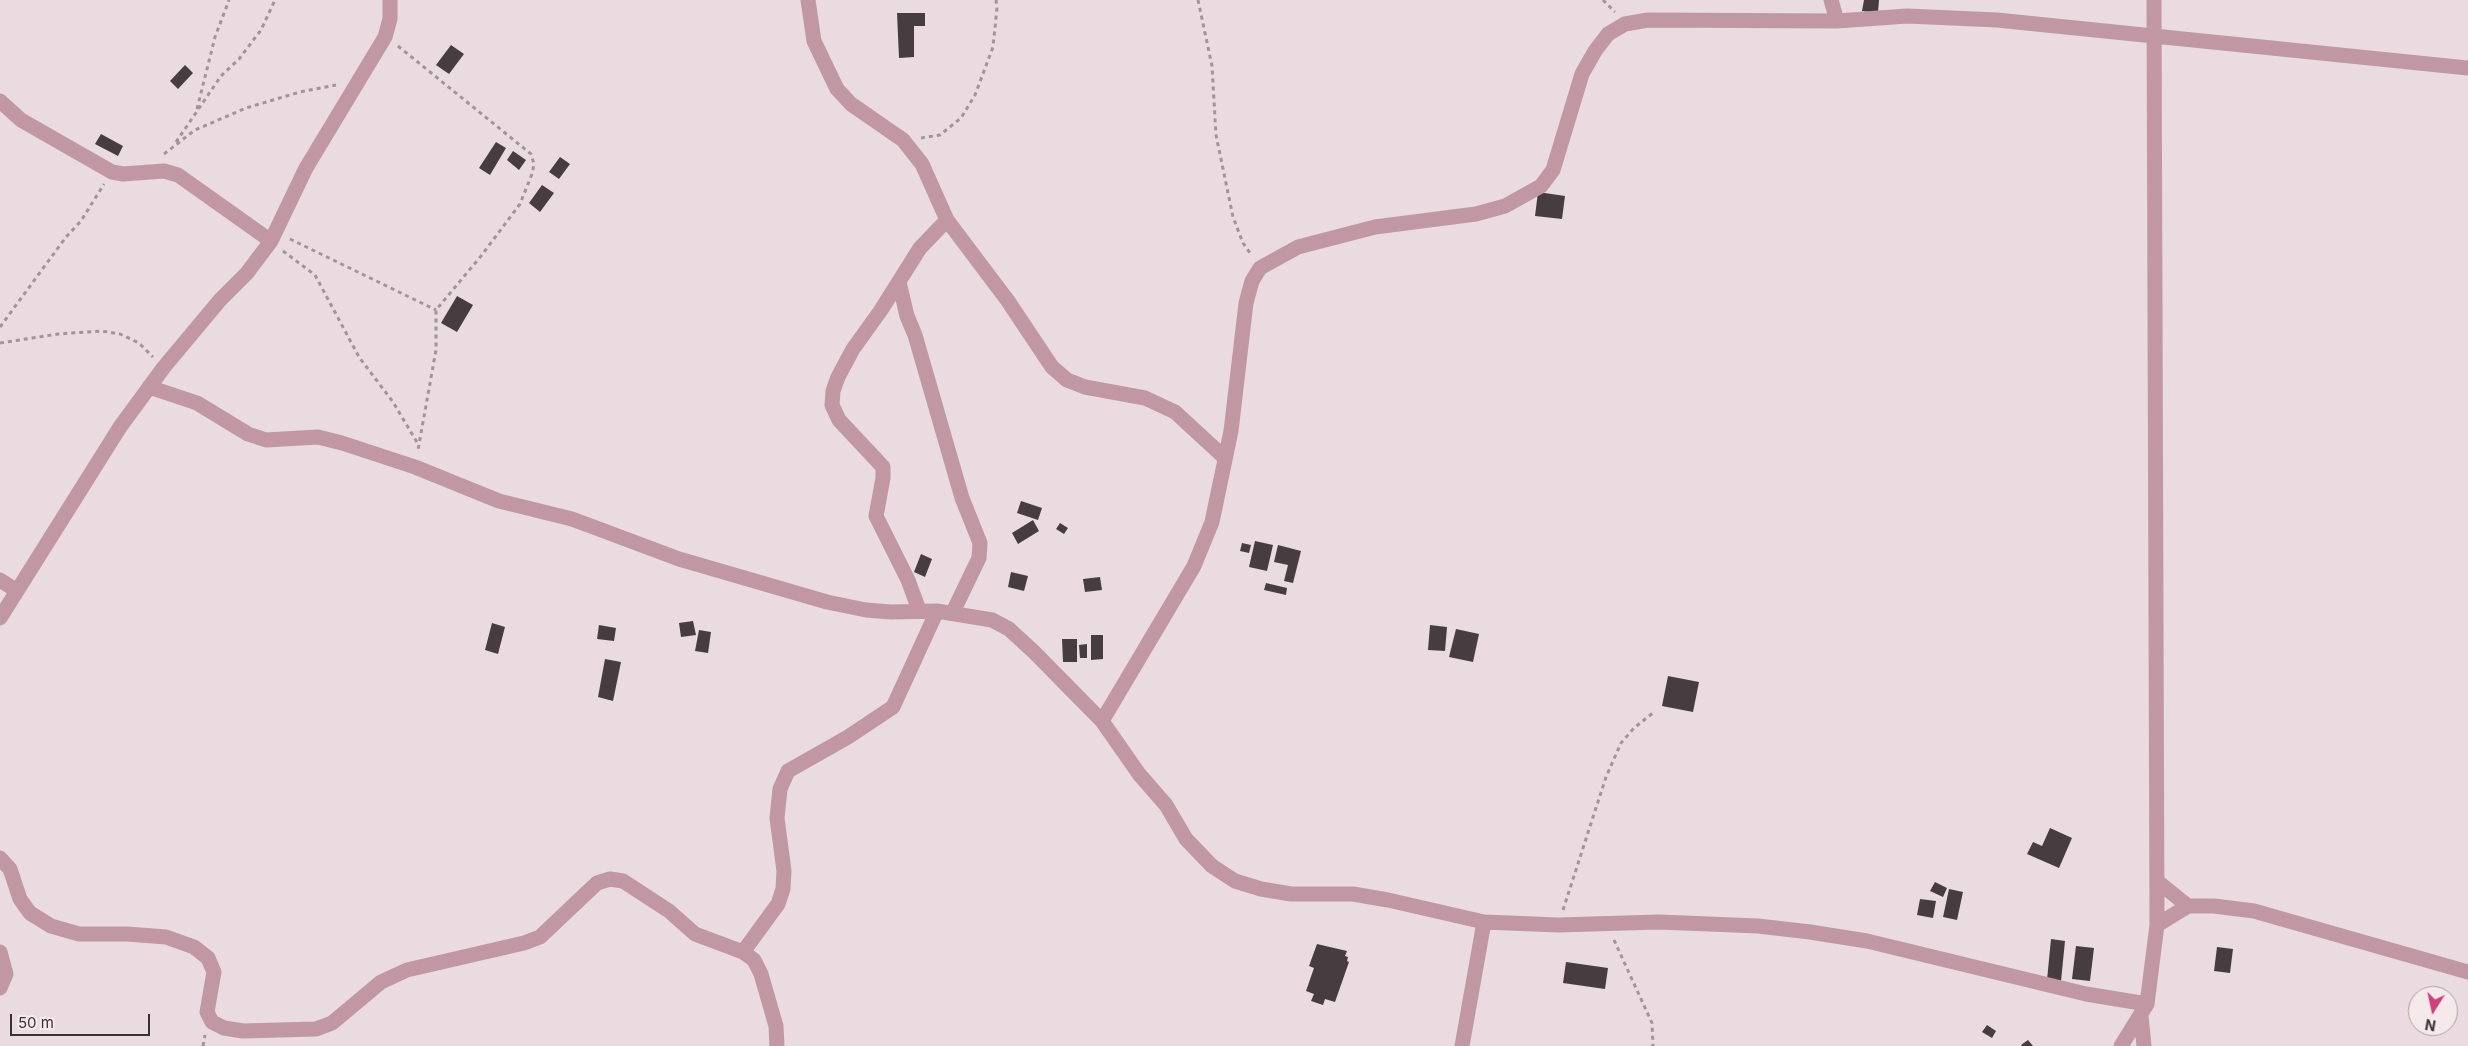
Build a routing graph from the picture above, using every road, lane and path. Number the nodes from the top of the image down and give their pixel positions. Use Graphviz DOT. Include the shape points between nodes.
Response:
graph roads {
  1 [pos="229,0"];
  2 [pos="275,0"];
  3 [pos="390,0"];
  4 [pos="808,0"];
  5 [pos="996,0"];
  6 [pos="1198,0"];
  7 [pos="1831,0"];
  8 [pos="2154,0"];
  9 [pos="1837,21"];
  10 [pos="2155,35"];
  11 [pos="386,37"];
  12 [pos="2468,68"];
  13 [pos="359,81"];
  14 [pos="0,100"];
  15 [pos="196,113"];
  16 [pos="903,140"];
  17 [pos="174,145"];
  18 [pos="112,172"];
  19 [pos="143,173"];
  20 [pos="947,220"];
  21 [pos="274,236"];
  22 [pos="1260,268"];
  23 [pos="899,282"];
  24 [pos="436,310"];
  25 [pos="0,327"];
  26 [pos="0,343"];
  27 [pos="164,368"];
  28 [pos="149,387"];
  29 [pos="418,445"];
  30 [pos="1225,458"];
  31 [pos="415,467"];
  32 [pos="0,580"];
  33 [pos="17,591"];
  34 [pos="919,610"];
  35 [pos="936,610"];
  36 [pos="953,612"];
  37 [pos="0,618"];
  38 [pos="1654,712"];
  39 [pos="1102,721"];
  40 [pos="0,858"];
  41 [pos="2157,881"];
  42 [pos="2188,906"];
  43 [pos="1484,922"];
  44 [pos="1605,924"];
  45 [pos="1558,925"];
  46 [pos="2157,925"];
  47 [pos="0,952"];
  48 [pos="742,952"];
  49 [pos="2468,972"];
  50 [pos="0,988"];
  51 [pos="2144,1010"];
  52 [pos="777,1046"];
  53 [pos="1462,1046"];
  54 [pos="1653,1046"];
  55 [pos="2121,1046"];
  56 [pos="2144,1046"];
  1 -- 15 [label="path" via="215,37"];
  2 -- 15 [label="path" via="261,30 221,76"];
  3 -- 11 [label="street"];
  4 -- 16 [label="street" via="814,42 837,89 851,104"];
  5 -- 16 [label="path" via="993,47 975,95 961,118 940,135"];
  6 -- 22 [label="path" via="1212,66 1216,135 1233,216 1243,243"];
  7 -- 9 [label="street"];
  8 -- 10 [label="street"];
  9 -- 10 [label="street" via="1907,16 1997,20"];
  9 -- 22 [label="street" via="1676,19 1625,24 1608,34 1582,74 1553,170 1541,186 1505,206 1476,214 1374,227 1298,247"];
  10 -- 12 [label="street"];
  10 -- 41 [label="street"];
  11 -- 13 [label="street"];
  11 -- 24 [label="path" via="531,154 534,164 520,204"];
  13 -- 17 [label="path" via="300,92 246,108 195,130"];
  13 -- 21 [label="street" via="306,168"];
  14 -- 18 [label="street" via="21,120"];
  15 -- 17 [label="path"];
  16 -- 20 [label="street" via="922,164"];
  17 -- 19 [label="path"];
  18 -- 19 [label="street"];
  18 -- 25 [label="path" via="81,221"];
  19 -- 21 [label="street" via="164,171 178,175"];
  20 -- 23 [label="street" via="920,248"];
  20 -- 30 [label="street" via="1008,301 1052,367 1067,380 1085,388 1145,398 1175,412"];
  21 -- 24 [label="path"];
  21 -- 27 [label="street" via="247,273 220,300"];
  21 -- 29 [label="path" via="316,275 358,357 394,402"];
  22 -- 30 [label="street" via="1252,281 1246,303"];
  23 -- 34 [label="street" via="853,349 838,377 832,405 839,420 883,467 876,516"];
  23 -- 36 [label="street" via="962,498 980,543 979,558"];
  24 -- 29 [label="path" via="436,350"];
  26 -- 27 [label="path" via="102,331 120,334 139,343"];
  27 -- 28 [label="street"];
  28 -- 31 [label="street" via="197,404 248,434 266,440 318,437"];
  28 -- 33 [label="street" via="120,427"];
  29 -- 31 [label="path"];
  30 -- 39 [label="street" via="1212,522 1194,566"];
  31 -- 34 [label="street" via="499,501 572,520 679,559 763,584 866,610"];
  32 -- 33 [label="street"];
  33 -- 37 [label="street"];
  34 -- 35 [label="street"];
  35 -- 36 [label="street"];
  35 -- 48 [label="street" via="893,707 788,771 780,789 777,818 783,888 778,904"];
  36 -- 39 [label="street" via="992,620 1009,629"];
  38 -- 45 [label="path" via="1621,744 1606,777"];
  39 -- 43 [label="street" via="1139,774 1166,805 1186,839 1212,866 1235,881 1291,894 1353,894"];
  40 -- 48 [label="street" via="10,869 20,899 30,913 51,926 79,934 166,938 194,947 208,958 214,972 207,1012 212,1022 243,1031 316,1029 332,1023 381,982 407,970 540,937 597,883 610,879 639,890 695,934"];
  41 -- 42 [label="street"];
  41 -- 46 [label="street"];
  42 -- 46 [label="street"];
  42 -- 49 [label="street" via="2254,911"];
  43 -- 45 [label="street"];
  43 -- 53 [label="street"];
  44 -- 45 [label="street"];
  44 -- 51 [label="street" via="1660,922 1758,926 1867,941"];
  44 -- 54 [label="path" via="1626,962 1652,1023"];
  46 -- 51 [label="street"];
  47 -- 50 [label="street" via="6,974"];
  48 -- 52 [label="street" via="754,960 761,974 776,1026"];
  51 -- 55 [label="street"];
  51 -- 56 [label="street"];
}
